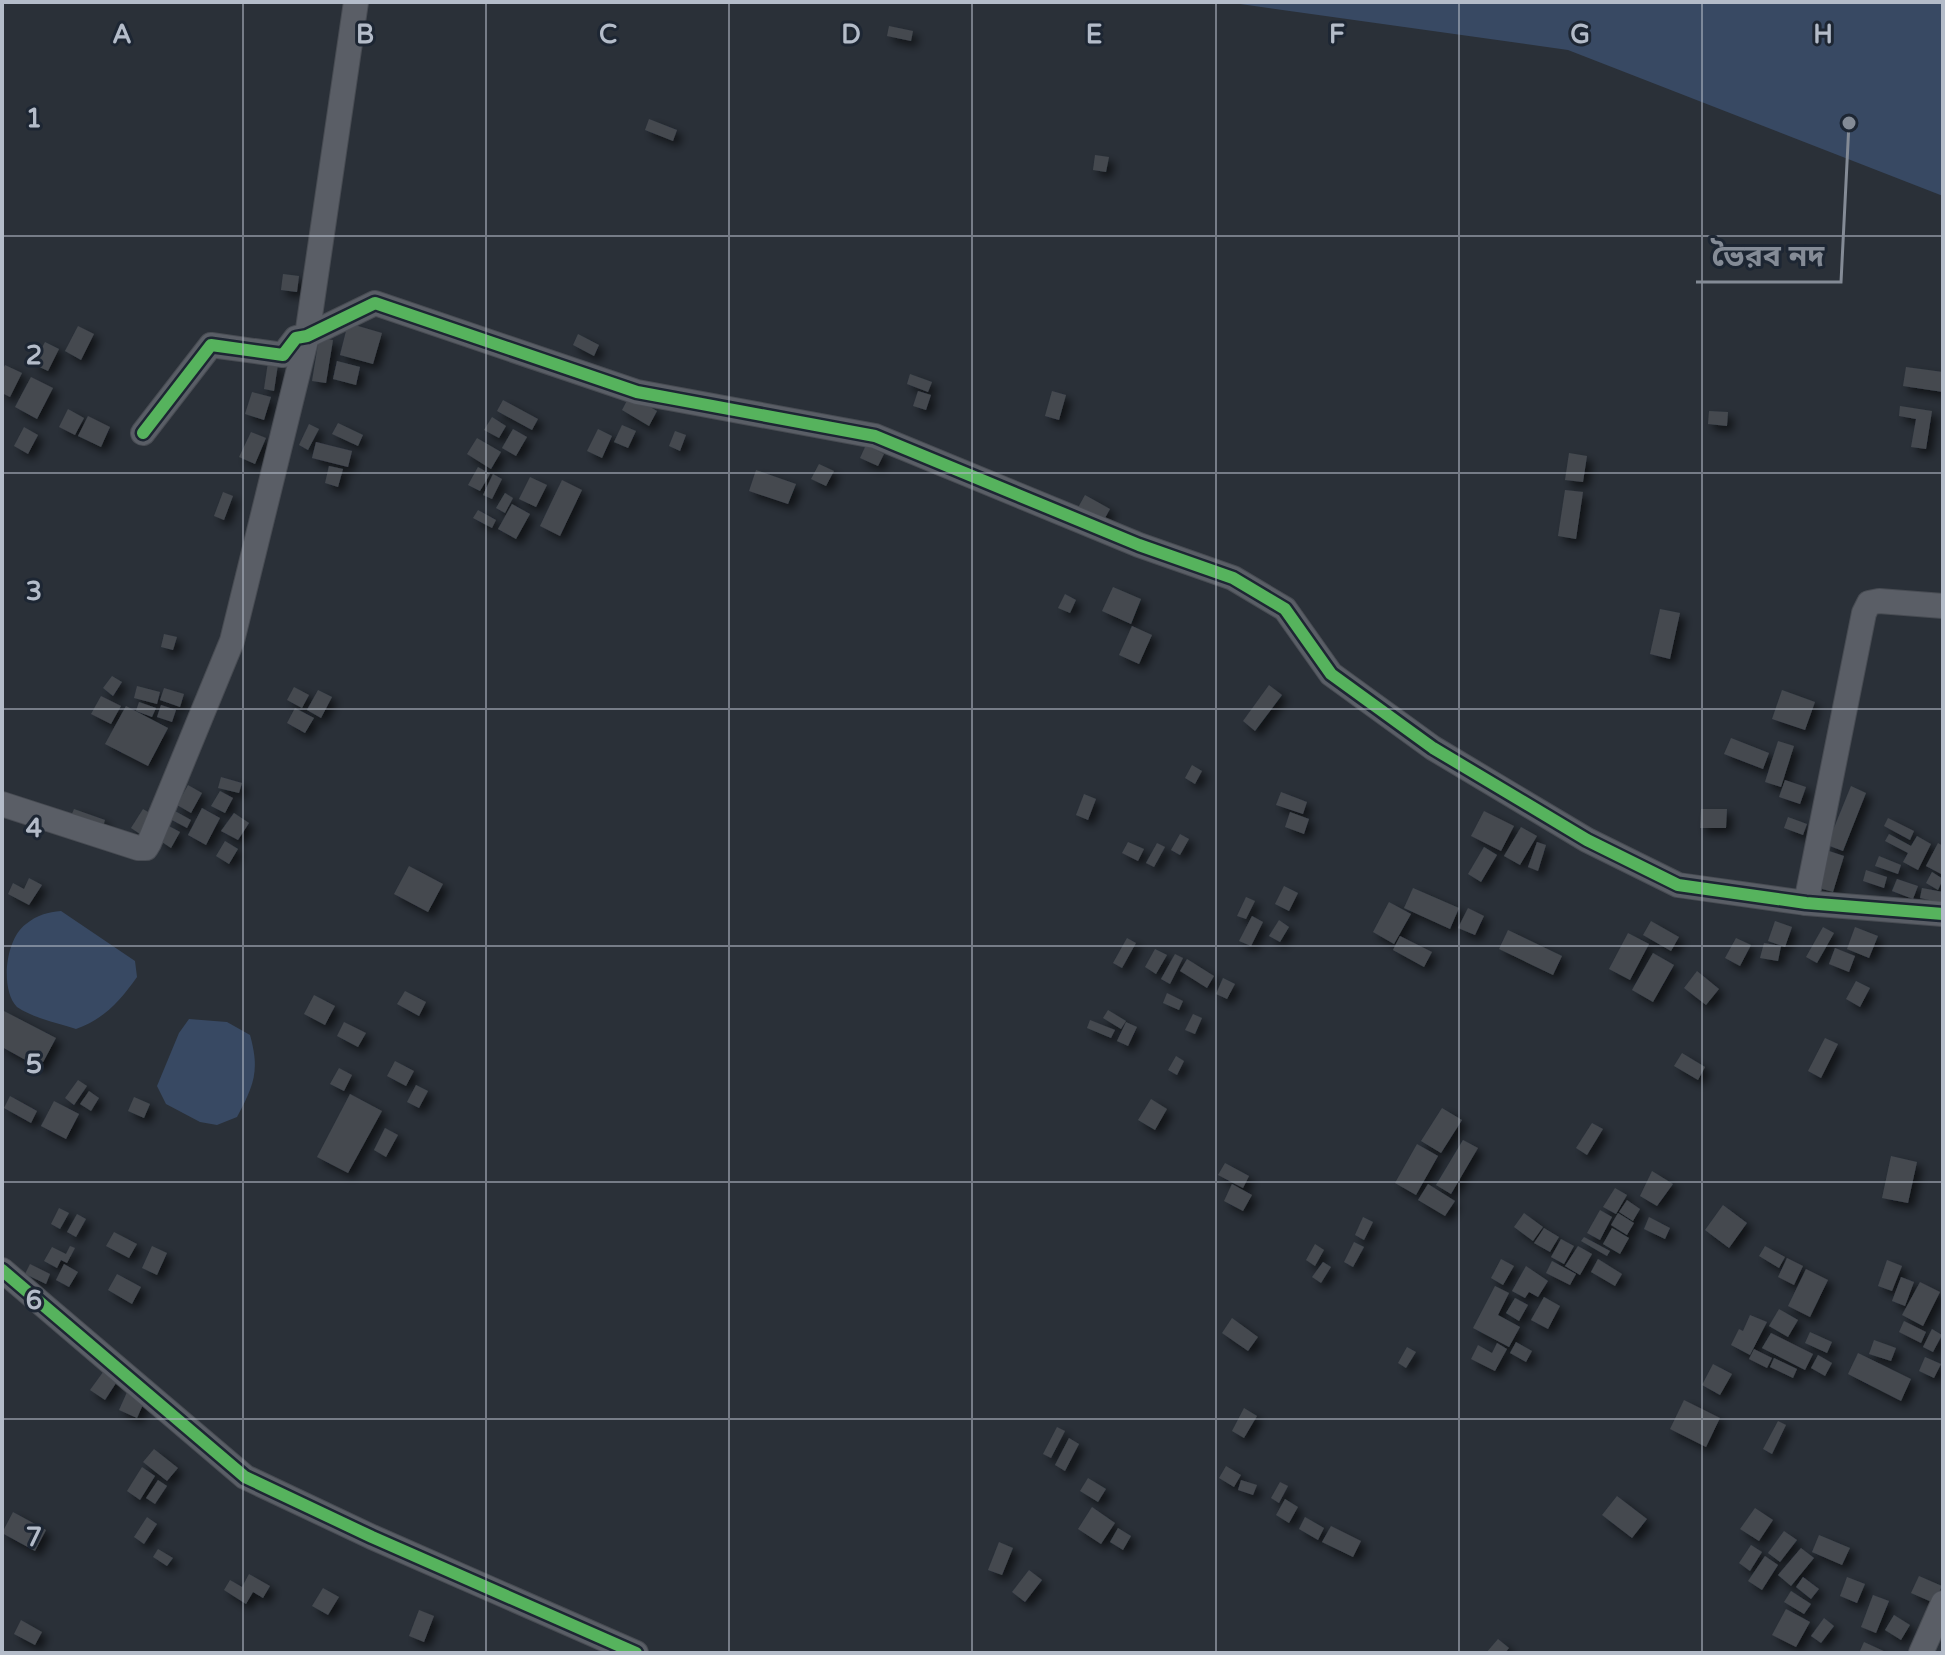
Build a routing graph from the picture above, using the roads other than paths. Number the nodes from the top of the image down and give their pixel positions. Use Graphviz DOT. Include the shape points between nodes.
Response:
graph roads {
  1 [pos="356,2"];
  2 [pos="307,336"];
  3 [pos="143,433"];
  4 [pos="1943,606"];
  5 [pos="2,804"];
  6 [pos="1806,903"];
  7 [pos="1943,914"];
  8 [pos="2,1270"];
  9 [pos="1943,1603"];
  10 [pos="636,1653"];
  11 [pos="1921,1653"];
  1 -- 2 [label="street"];
  2 -- 3 [label="street" via="296,338 283,355 211,345"];
  2 -- 5 [label="street" via="232,641 146,848"];
  2 -- 6 [label="street" via="375,303 637,392 875,436 1233,578 1285,609 1331,674 1433,748 1587,840 1678,885"];
  4 -- 6 [label="street" via="1879,601 1869,603 1864,613"];
  6 -- 7 [label="street"];
  8 -- 10 [label="street" via="245,1477"];
  9 -- 11 [label="street"];
}
